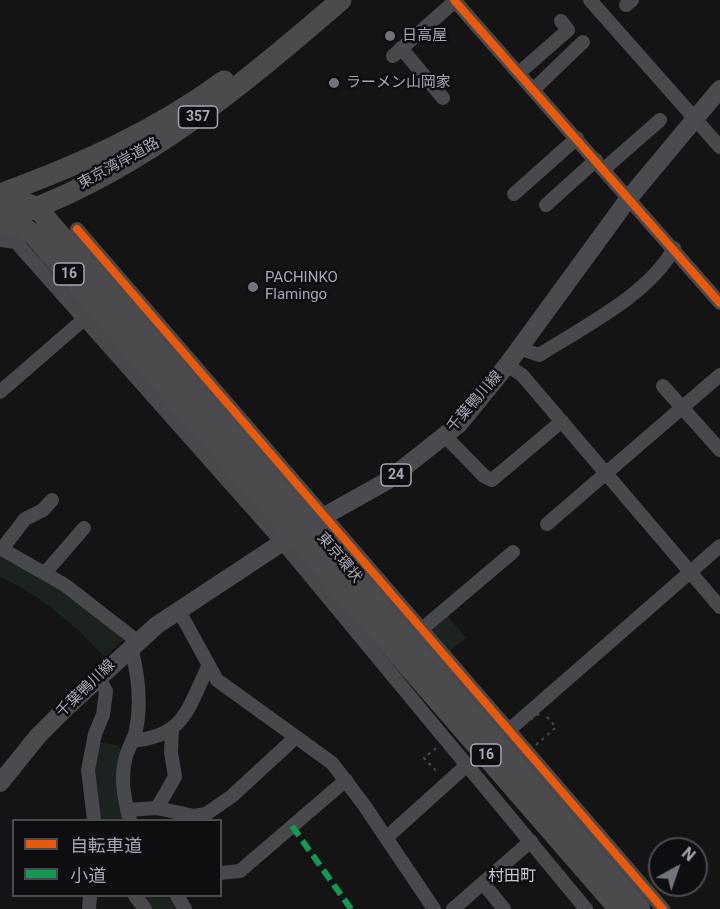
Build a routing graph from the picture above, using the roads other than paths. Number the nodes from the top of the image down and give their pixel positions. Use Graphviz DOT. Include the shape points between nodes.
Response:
graph roads {
  1 [pos="323,0"];
  2 [pos="341,0"];
  3 [pos="590,0"];
  4 [pos="454,1"];
  5 [pos="561,21"];
  6 [pos="584,42"];
  7 [pos="519,74"];
  8 [pos="534,89"];
  9 [pos="720,89"];
  10 [pos="443,98"];
  11 [pos="695,117"];
  12 [pos="660,120"];
  13 [pos="576,138"];
  14 [pos="720,147"];
  15 [pos="600,164"];
  16 [pos="40,179"];
  17 [pos="0,194"];
  18 [pos="514,194"];
  19 [pos="629,198"];
  20 [pos="546,205"];
  21 [pos="0,207"];
  22 [pos="32,207"];
  23 [pos="0,222"];
  24 [pos="76,229"];
  25 [pos="0,240"];
  26 [pos="674,248"];
  27 [pos="720,303"];
  28 [pos="83,320"];
  29 [pos="127,342"];
  30 [pos="519,348"];
  31 [pos="507,365"];
  32 [pos="720,375"];
  33 [pos="663,386"];
  34 [pos="0,392"];
  35 [pos="683,407"];
  36 [pos="562,421"];
  37 [pos="446,437"];
  38 [pos="720,450"];
  39 [pos="607,472"];
  40 [pos="52,500"];
  41 [pos="547,524"];
  42 [pos="84,528"];
  43 [pos="303,530"];
  44 [pos="720,546"];
  45 [pos="1,548"];
  46 [pos="513,552"];
  47 [pos="690,572"];
  48 [pos="45,573"];
  49 [pos="720,607"];
  50 [pos="178,609"];
  51 [pos="422,629"];
  52 [pos="134,644"];
  53 [pos="208,667"];
  54 [pos="98,676"];
  55 [pos="412,683"];
  56 [pos="172,730"];
  57 [pos="509,730"];
  58 [pos="296,737"];
  59 [pos="132,741"];
  60 [pos="468,764"];
  61 [pos="2,776"];
  62 [pos="346,780"];
  63 [pos="157,808"];
  64 [pos="129,815"];
  65 [pos="94,819"];
  66 [pos="386,838"];
  67 [pos="531,841"];
  68 [pos="222,873"];
  69 [pos="483,883"];
  70 [pos="136,897"];
  71 [pos="145,909"];
  72 [pos="434,909"];
  73 [pos="453,909"];
  74 [pos="504,909"];
  75 [pos="586,909"];
  76 [pos="619,909"];
  77 [pos="640,909"];
  78 [pos="663,909"];
  1 -- 16 [label="highway, 東京湾岸道路 / 357" via="211,90 92,158"];
  2 -- 22 [label="highway, 東京湾岸道路 / 357" via="190,122 128,161"];
  3 -- 11 [label="street"];
  4 -- 7 [label="street"];
  4 -- 10 [label="street" via="397,52"];
  5 -- 7 [label="street" via="568,30"];
  6 -- 8 [label="street"];
  7 -- 8 [label="street"];
  8 -- 13 [label="street"];
  9 -- 11 [label="main road, 千葉鴨川線 / 24"];
  11 -- 14 [label="street"];
  11 -- 19 [label="main road, 千葉鴨川線 / 24"];
  12 -- 15 [label="street"];
  13 -- 15 [label="street"];
  13 -- 18 [label="street"];
  15 -- 19 [label="street"];
  15 -- 20 [label="street"];
  16 -- 17 [label="highway, 東京湾岸道路 / 357"];
  16 -- 22 [label="highway" via="32,193"];
  19 -- 26 [label="street"];
  19 -- 30 [label="main road, 千葉鴨川線 / 24"];
  21 -- 22 [label="highway" via="18,202"];
  22 -- 23 [label="highway, 東京湾岸道路 / 357"];
  22 -- 29 [label="highway, 東京環状 / 16" via="35,223 93,290"];
  22 -- 43 [label="highway, 東京環状 / 16"];
  23 -- 29 [label="highway, 東京環状 / 16" via="21,226 34,235"];
  24 -- 43 [label="street" via="298,483"];
  25 -- 28 [label="street" via="16,242"];
  26 -- 27 [label="street"];
  26 -- 30 [label="street" via="664,267 646,285 539,355"];
  28 -- 34 [label="street"];
  28 -- 43 [label="street" via="258,515"];
  29 -- 43 [label="highway, 東京環状 / 16"];
  30 -- 31 [label="main road, 千葉鴨川線 / 24"];
  31 -- 36 [label="street" via="522,375"];
  31 -- 37 [label="main road, 千葉鴨川線 / 24"];
  32 -- 35 [label="street"];
  33 -- 35 [label="street"];
  35 -- 38 [label="street"];
  35 -- 39 [label="street"];
  36 -- 37 [label="street" via="492,480"];
  36 -- 39 [label="street"];
  37 -- 43 [label="main road, 千葉鴨川線 / 24" via="387,481"];
  39 -- 41 [label="street"];
  39 -- 47 [label="street"];
  40 -- 45 [label="street" via="25,519"];
  42 -- 48 [label="street"];
  43 -- 50 [label="main road, 千葉鴨川線 / 24"];
  43 -- 51 [label="street" via="360,555"];
  43 -- 55 [label="highway, 東京環状 / 16"];
  43 -- 77 [label="highway, 東京環状 / 16"];
  44 -- 47 [label="street"];
  45 -- 48 [label="street"];
  46 -- 51 [label="street"];
  47 -- 49 [label="street"];
  47 -- 57 [label="street"];
  48 -- 52 [label="street" via="89,602"];
  50 -- 52 [label="main road, 千葉鴨川線 / 24"];
  50 -- 53 [label="street"];
  51 -- 57 [label="street"];
  52 -- 54 [label="main road, 千葉鴨川線 / 24"];
  52 -- 59 [label="street" via="139,711"];
  53 -- 56 [label="street" via="182,720"];
  53 -- 58 [label="street" via="229,691"];
  54 -- 61 [label="main road, 千葉鴨川線 / 24"];
  54 -- 65 [label="street" via="106,691 88,770"];
  55 -- 60 [label="street"];
  55 -- 76 [label="highway, 東京環状 / 16"];
  56 -- 59 [label="street" via="154,739"];
  56 -- 63 [label="street" via="176,777"];
  57 -- 78 [label="street"];
  58 -- 62 [label="street" via="332,763"];
  58 -- 63 [label="street" via="232,796 206,814 195,816"];
  59 -- 64 [label="street" via="123,777"];
  60 -- 66 [label="street"];
  60 -- 67 [label="street"];
  62 -- 66 [label="street"];
  62 -- 68 [label="street" via="240,871"];
  63 -- 64 [label="street"];
  66 -- 72 [label="street"];
  67 -- 69 [label="street"];
  67 -- 75 [label="street"];
  69 -- 73 [label="street"];
  69 -- 74 [label="street"];
  70 -- 71 [label="street"];
}
